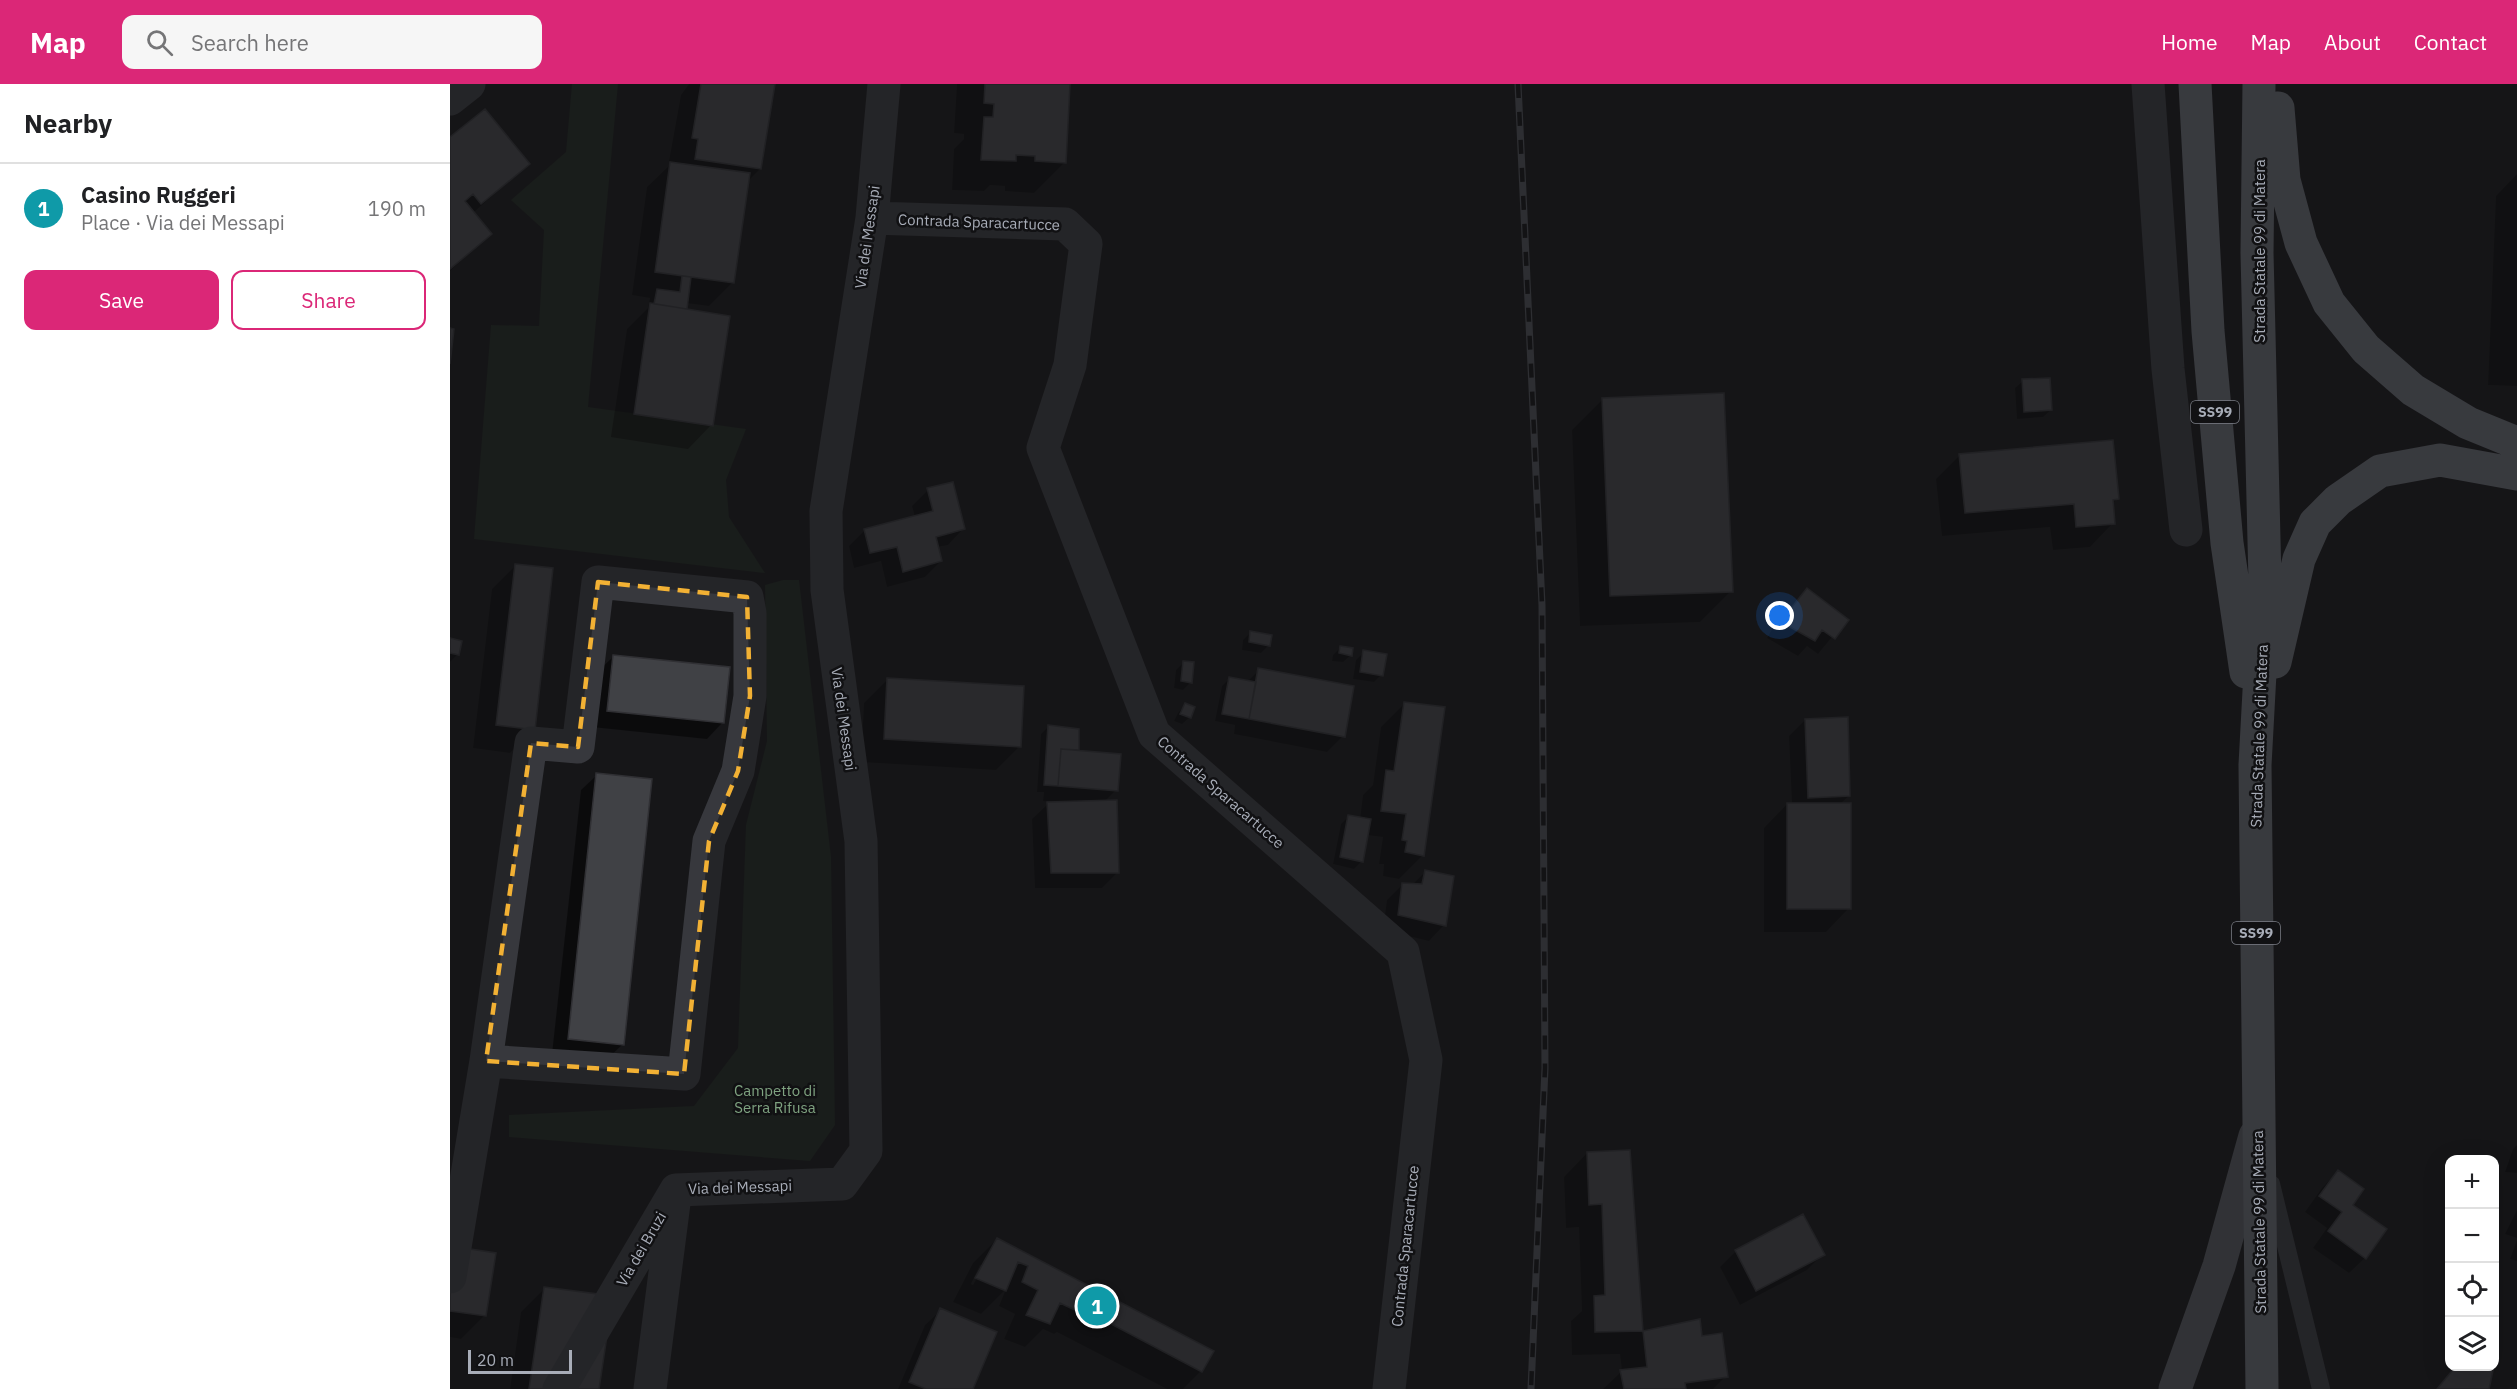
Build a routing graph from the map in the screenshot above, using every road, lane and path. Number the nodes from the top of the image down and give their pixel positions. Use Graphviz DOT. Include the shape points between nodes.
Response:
graph roads {
  1 [pos="469,84"];
  2 [pos="884,84"];
  3 [pos="2148,84"];
  4 [pos="2195,84"];
  5 [pos="2259,84"];
  6 [pos="2276,84"];
  7 [pos="450,99"];
  8 [pos="872,218"];
  9 [pos="2517,443"];
  10 [pos="2517,474"];
  11 [pos="2186,530"];
  12 [pos="2256,739"];
  13 [pos="486,1061"];
  14 [pos="2257,1128"];
  15 [pos="676,1190"];
  16 [pos="450,1277"];
  17 [pos="560,1389"];
  18 [pos="652,1389"];
  19 [pos="1389,1389"];
  20 [pos="2175,1389"];
  21 [pos="2262,1389"];
  22 [pos="2321,1389"];
  1 -- 7 [label="street"];
  2 -- 8 [label="street, Via dei Messapi"];
  3 -- 11 [label="street" via="2168,369"];
  4 -- 12 [label="highway, SS99" via="2208,331 2227,543"];
  5 -- 12 [label="highway, Strada Statale 99 di Matera / SS99" via="2257,253 2265,581"];
  6 -- 9 [label="highway" via="2284,180 2301,243 2329,303 2366,349 2413,390 2468,423"];
  8 -- 15 [label="street, Via dei Messapi" via="826,511 827,591 861,841 866,1151 843,1184"];
  8 -- 19 [label="street, Contrada Sparacartucce" via="1065,224 1086,244 1070,364 1043,448 1154,734 1403,952 1426,1060"];
  10 -- 12 [label="highway" via="2440,460 2380,471 2338,500 2315,523 2299,559"];
  12 -- 14 [label="highway, Strada Statale 99 di Matera / SS99"];
  13 -- 13 [label="street" via="531,743 578,747 598,582 747,597 750,696 738,771 709,841 684,1074"];
  13 -- 16 [label="street"];
  14 -- 20 [label="main road" via="2220,1266"];
  14 -- 21 [label="highway, Strada Statale 99 di Matera / SS99"];
  14 -- 22 [label="lane"];
  15 -- 17 [label="street, Via dei Bruzi"];
  15 -- 18 [label="street, Via dei Bruzi"];
}
